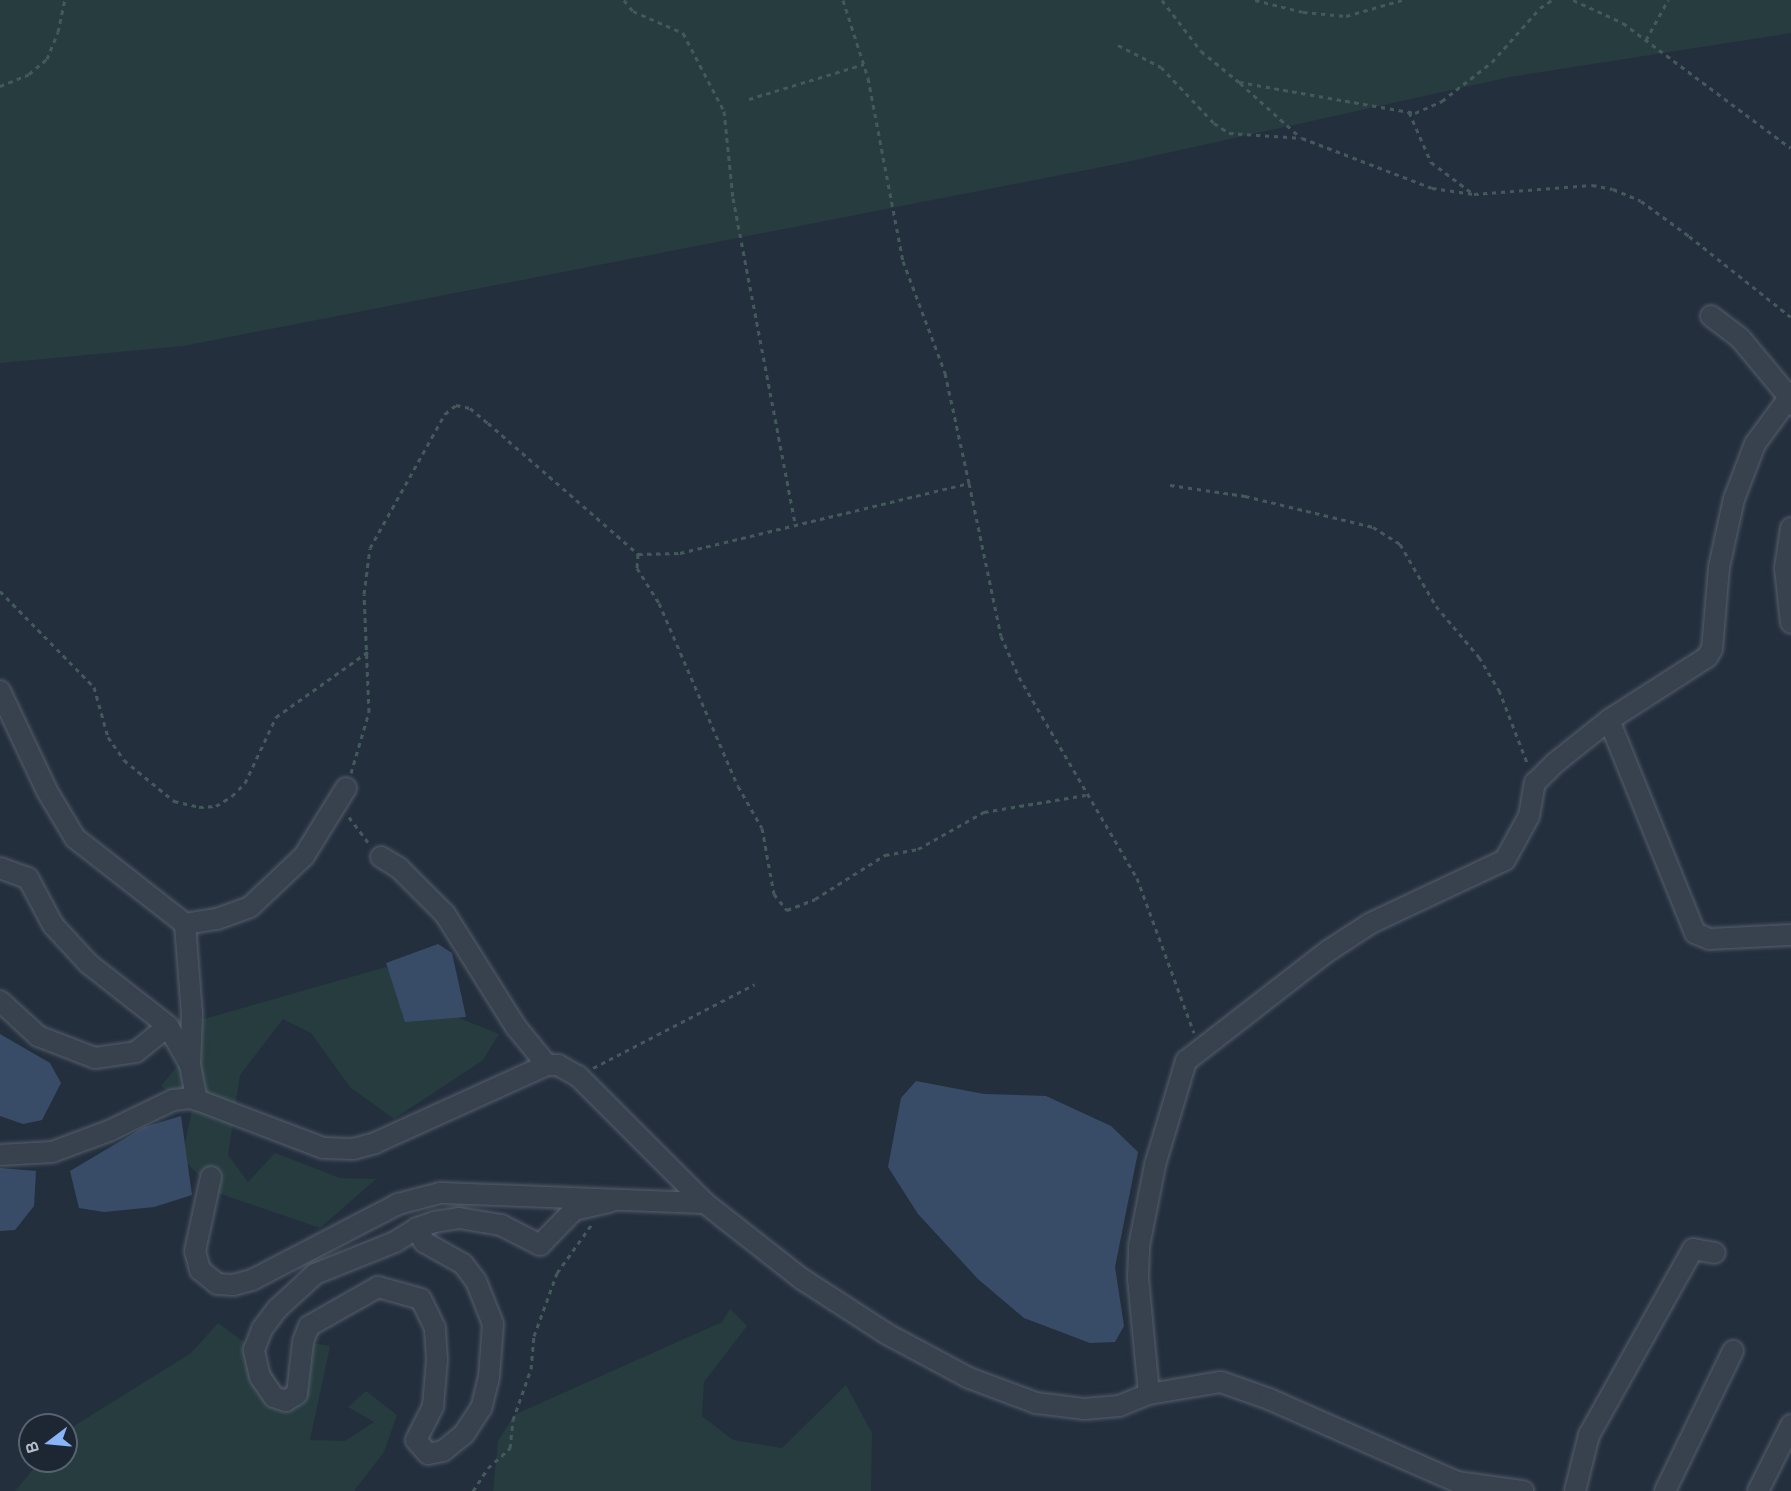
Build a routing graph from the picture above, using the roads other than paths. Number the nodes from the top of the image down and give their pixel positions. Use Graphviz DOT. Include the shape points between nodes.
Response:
graph roads {
  1 [pos="1711,316"];
  2 [pos="1790,399"];
  3 [pos="1791,528"];
  4 [pos="1791,623"];
  5 [pos="0,691"];
  6 [pos="1609,720"];
  7 [pos="346,788"];
  8 [pos="381,857"];
  9 [pos="0,868"];
  10 [pos="185,924"];
  11 [pos="1791,935"];
  12 [pos="0,1001"];
  13 [pos="168,1026"];
  14 [pos="190,1065"];
  15 [pos="547,1065"];
  16 [pos="197,1100"];
  17 [pos="0,1155"];
  18 [pos="211,1177"];
  19 [pos="610,1202"];
  20 [pos="705,1203"];
  21 [pos="417,1228"];
  22 [pos="1715,1253"];
  23 [pos="1733,1351"];
  24 [pos="1149,1394"];
  25 [pos="1791,1425"];
  26 [pos="1523,1491"];
  27 [pos="1575,1491"];
  28 [pos="1665,1491"];
  29 [pos="1758,1491"];
  1 -- 2 [label="street" via="1740,338"];
  2 -- 6 [label="street" via="1755,444 1734,499 1719,567 1712,649 1696,668"];
  3 -- 4 [label="street" via="1785,568"];
  5 -- 10 [label="street" via="47,791 75,838"];
  6 -- 11 [label="street" via="1695,933 1708,939"];
  6 -- 24 [label="street" via="1535,783 1529,816 1505,860 1371,923 1328,951 1186,1061 1155,1165 1139,1246 1138,1278"];
  7 -- 10 [label="street" via="304,856 250,907 217,919"];
  8 -- 15 [label="street" via="399,868 445,914 516,1027"];
  9 -- 13 [label="street" via="27,878 53,925 89,964"];
  10 -- 14 [label="street" via="192,1014"];
  12 -- 13 [label="street" via="38,1036 95,1058 136,1052"];
  13 -- 14 [label="street"];
  14 -- 16 [label="street"];
  15 -- 16 [label="street" via="375,1143 353,1149 323,1148"];
  15 -- 20 [label="street" via="558,1065 579,1076"];
  16 -- 17 [label="street" via="173,1100 111,1130 52,1152"];
  18 -- 19 [label="street" via="195,1251 200,1270 217,1284 252,1280 398,1204 440,1193 489,1192"];
  19 -- 20 [label="street"];
  19 -- 21 [label="street" via="574,1210 540,1245 501,1225 459,1218"];
  20 -- 24 [label="street" via="802,1279 887,1334 969,1378 1036,1402 1084,1409 1119,1406"];
  21 -- 21 [label="street" via="395,1242 315,1274 277,1309 262,1329 254,1350 260,1377 274,1397 286,1401 297,1394 303,1342 309,1326 378,1287 421,1299 435,1328 437,1359 433,1406 416,1440 428,1454 443,1451 464,1434 481,1408 489,1377 493,1324 476,1281 463,1264 424,1242"];
  22 -- 27 [label="street" via="1694,1249 1589,1435"];
  23 -- 28 [label="street"];
  24 -- 26 [label="street" via="1221,1382 1269,1399 1457,1482"];
  25 -- 29 [label="street"];
}
